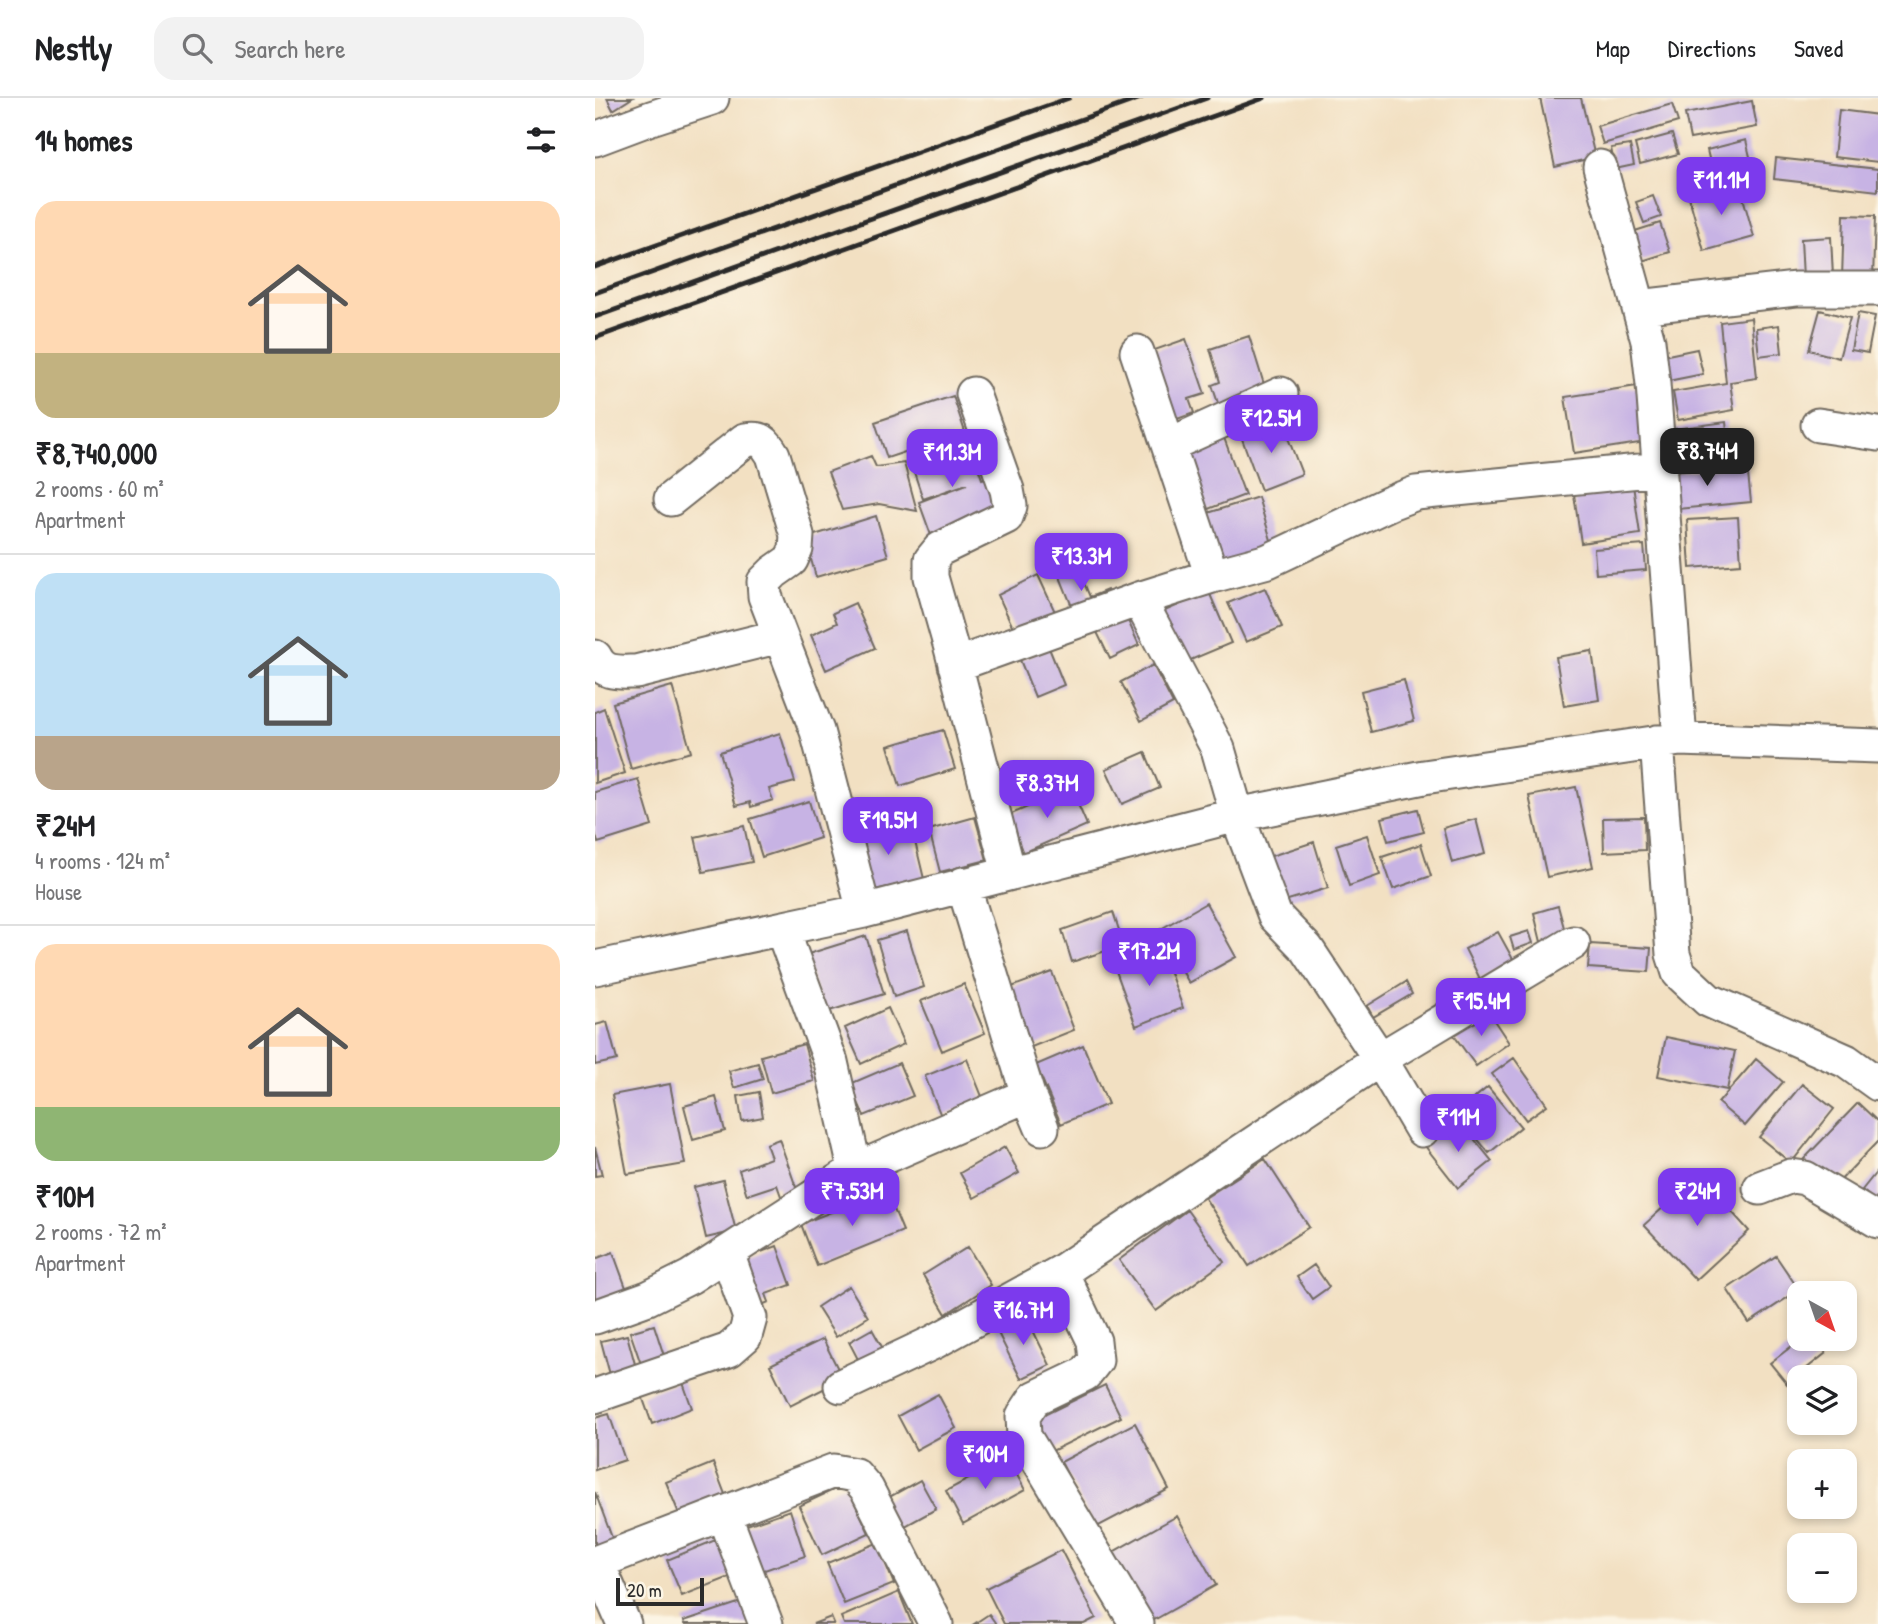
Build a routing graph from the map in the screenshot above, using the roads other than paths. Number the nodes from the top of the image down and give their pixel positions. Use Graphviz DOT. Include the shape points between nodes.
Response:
graph roads {
  1 [pos="712,98"];
  2 [pos="595,139"];
  3 [pos="1600,167"];
  4 [pos="1878,289"];
  5 [pos="1639,307"];
  6 [pos="1137,352"];
  7 [pos="973,394"];
  8 [pos="1281,394"];
  9 [pos="1818,425"];
  10 [pos="1878,434"];
  11 [pos="1168,445"];
  12 [pos="1660,469"];
  13 [pos="671,499"];
  14 [pos="1212,576"];
  15 [pos="1139,599"];
  16 [pos="780,636"];
  17 [pos="595,657"];
  18 [pos="955,665"];
  19 [pos="1669,741"];
  20 [pos="1878,746"];
  21 [pos="1237,815"];
  22 [pos="1009,873"];
  23 [pos="963,884"];
  24 [pos="864,911"];
  25 [pos="782,929"];
  26 [pos="1573,943"];
  27 [pos="595,968"];
  28 [pos="1380,1059"];
  29 [pos="1878,1084"];
  30 [pos="1028,1095"];
  31 [pos="1042,1128"];
  32 [pos="1422,1129"];
  33 [pos="857,1179"];
  34 [pos="1760,1188"];
  35 [pos="1878,1221"];
  36 [pos="727,1252"];
  37 [pos="1061,1272"];
  38 [pos="595,1317"];
  39 [pos="841,1386"];
  40 [pos="595,1396"];
  41 [pos="724,1514"];
  42 [pos="596,1562"];
  43 [pos="624,1624"];
  44 [pos="765,1624"];
  45 [pos="936,1624"];
  46 [pos="1137,1624"];
  1 -- 2 [label="street"];
  3 -- 5 [label="street"];
  4 -- 5 [label="street" via="1796,289"];
  5 -- 12 [label="street" via="1650,352"];
  6 -- 11 [label="street"];
  7 -- 18 [label="street" via="1010,506 1006,517 940,549 931,560 931,577"];
  8 -- 11 [label="street"];
  9 -- 10 [label="street"];
  11 -- 14 [label="street"];
  12 -- 14 [label="street" via="1416,493 1268,561"];
  12 -- 19 [label="street"];
  13 -- 16 [label="street" via="745,440 757,438 766,443 797,535 791,560 764,583"];
  14 -- 15 [label="street"];
  15 -- 18 [label="street"];
  15 -- 21 [label="street" via="1219,749"];
  16 -- 17 [label="street" via="636,672 611,673"];
  16 -- 24 [label="street" via="817,731"];
  18 -- 22 [label="street"];
  19 -- 20 [label="street"];
  19 -- 21 [label="street" via="1424,778"];
  19 -- 29 [label="street" via="1673,954 1679,974 1708,1000 1846,1062"];
  21 -- 22 [label="street"];
  21 -- 28 [label="street" via="1275,916 1307,949"];
  22 -- 23 [label="street"];
  23 -- 24 [label="street"];
  23 -- 30 [label="street"];
  24 -- 25 [label="street"];
  25 -- 27 [label="street"];
  25 -- 33 [label="street" via="831,1062"];
  26 -- 28 [label="street"];
  28 -- 32 [label="street"];
  28 -- 37 [label="street"];
  30 -- 31 [label="street"];
  30 -- 33 [label="street"];
  33 -- 36 [label="street"];
  34 -- 35 [label="street" via="1791,1176 1805,1178"];
  36 -- 38 [label="street" via="690,1277"];
  36 -- 40 [label="street" via="750,1318 745,1336 729,1350"];
  37 -- 39 [label="street" via="945,1337"];
  37 -- 46 [label="street" via="1094,1341 1096,1360 1084,1374 1035,1398 1023,1416 1024,1436"];
  41 -- 42 [label="street"];
  41 -- 44 [label="street"];
  41 -- 45 [label="street" via="833,1471 855,1475 867,1489"];
  42 -- 43 [label="street"];
}
